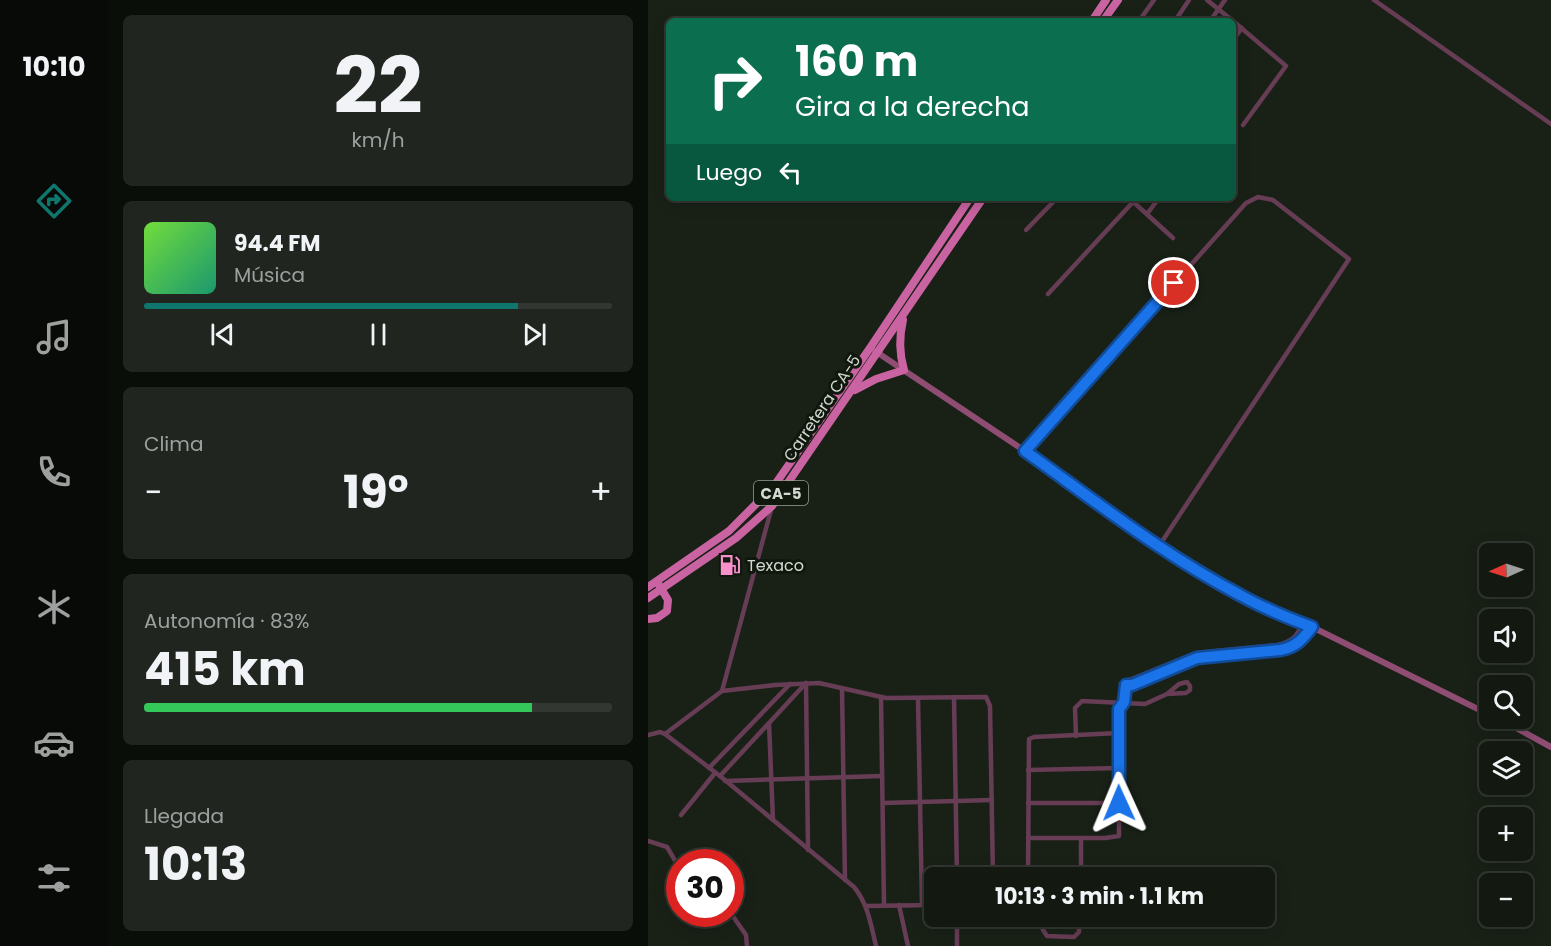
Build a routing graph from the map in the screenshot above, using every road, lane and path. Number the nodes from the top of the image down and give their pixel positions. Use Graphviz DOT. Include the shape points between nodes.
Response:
graph roads {
  1 [pos="1106,0"];
  2 [pos="1118,0"];
  3 [pos="1154,0"];
  4 [pos="1189,0"];
  5 [pos="1207,0"];
  6 [pos="1225,0"];
  7 [pos="1375,0"];
  8 [pos="1387,0"];
  9 [pos="1382,6"];
  10 [pos="1218,9"];
  11 [pos="1094,18"];
  12 [pos="1105,18"];
  13 [pos="1141,18"];
  14 [pos="1177,18"];
  15 [pos="1212,18"];
  16 [pos="1229,18"];
  17 [pos="1236,23"];
  18 [pos="1242,28"];
  19 [pos="1236,36"];
  20 [pos="1551,124"];
  21 [pos="1243,125"];
  22 [pos="968,201"];
  23 [pos="981,201"];
  24 [pos="1054,201"];
  25 [pos="1130,201"];
  26 [pos="1132,201"];
  27 [pos="1157,201"];
  28 [pos="1147,214"];
  29 [pos="1026,230"];
  30 [pos="1173,238"];
  31 [pos="1048,294"];
  32 [pos="904,314"];
  33 [pos="874,350"];
  34 [pos="904,370"];
  35 [pos="850,394"];
  36 [pos="1025,451"];
  37 [pos="772,506"];
  38 [pos="1159,546"];
  39 [pos="652,584"];
  40 [pos="663,589"];
  41 [pos="648,598"];
  42 [pos="648,618"];
  43 [pos="1302,624"];
  44 [pos="1312,627"];
  45 [pos="806,683"];
  46 [pos="790,684"];
  47 [pos="1126,685"];
  48 [pos="842,688"];
  49 [pos="722,692"];
  50 [pos="1167,694"];
  51 [pos="954,696"];
  52 [pos="881,698"];
  53 [pos="918,699"];
  54 [pos="1124,702"];
  55 [pos="1479,710"];
  56 [pos="770,724"];
  57 [pos="1518,729"];
  58 [pos="1119,733"];
  59 [pos="665,734"];
  60 [pos="648,735"];
  61 [pos="1076,736"];
  62 [pos="1551,747"];
  63 [pos="709,768"];
  64 [pos="1119,768"];
  65 [pos="1028,770"];
  66 [pos="718,775"];
  67 [pos="844,776"];
  68 [pos="882,776"];
  69 [pos="771,778"];
  70 [pos="807,778"];
  71 [pos="725,781"];
  72 [pos="992,800"];
  73 [pos="956,801"];
  74 [pos="921,802"];
  75 [pos="883,803"];
  76 [pos="1028,803"];
  77 [pos="1119,803"];
  78 [pos="681,815"];
  79 [pos="772,820"];
  80 [pos="1028,838"];
  81 [pos="1080,838"];
  82 [pos="648,841"];
  83 [pos="668,849"];
  84 [pos="808,849"];
  85 [pos="957,867"];
  86 [pos="993,867"];
  87 [pos="1028,867"];
  88 [pos="1081,867"];
  89 [pos="845,880"];
  90 [pos="884,905"];
  91 [pos="899,905"];
  92 [pos="922,905"];
  93 [pos="866,906"];
  94 [pos="740,927"];
  95 [pos="957,927"];
  96 [pos="1043,927"];
  97 [pos="1079,927"];
  98 [pos="747,946"];
  99 [pos="876,946"];
  100 [pos="908,946"];
  101 [pos="957,946"];
  1 -- 11 [label="highway"];
  2 -- 12 [label="highway"];
  3 -- 13 [label="street"];
  4 -- 14 [label="street"];
  5 -- 10 [label="street"];
  6 -- 10 [label="street"];
  7 -- 9 [label="street"];
  8 -- 9 [label="street"];
  9 -- 20 [label="street"];
  10 -- 15 [label="street"];
  10 -- 16 [label="street"];
  17 -- 18 [label="street"];
  18 -- 19 [label="street"];
  18 -- 21 [label="street" via="1286,66"];
  22 -- 33 [label="highway, Carretera CA-5 / CA-5"];
  23 -- 32 [label="highway, Carretera CA-5 / CA-5"];
  24 -- 29 [label="street"];
  25 -- 31 [label="street"];
  26 -- 28 [label="street"];
  27 -- 28 [label="street"];
  28 -- 30 [label="street"];
  32 -- 33 [label="highway, Carretera CA-5 / CA-5"];
  32 -- 34 [label="highway" via="900,356"];
  33 -- 34 [label="main road"];
  33 -- 35 [label="highway, Carretera CA-5 / CA-5"];
  33 -- 39 [label="highway, Carretera CA-5 / CA-5" via="774,486 729,531"];
  34 -- 35 [label="highway" via="876,378"];
  34 -- 36 [label="main road"];
  35 -- 37 [label="highway, Carretera CA-5 / CA-5"];
  36 -- 38 [label="main road"];
  36 -- 38 [label="street" via="1246,203 1258,197 1273,200 1349,259"];
  37 -- 40 [label="highway, Carretera CA-5 / CA-5" via="736,538"];
  37 -- 49 [label="street"];
  38 -- 43 [label="main road" via="1240,596"];
  39 -- 40 [label="highway"];
  40 -- 41 [label="highway, Carretera CA-5 / CA-5"];
  40 -- 42 [label="highway" via="669,600 667,611 657,618"];
  43 -- 44 [label="main road"];
  43 -- 47 [label="street" via="1289,642 1196,653"];
  44 -- 47 [label="street" via="1293,647 1197,658"];
  44 -- 55 [label="main road"];
  45 -- 46 [label="street"];
  45 -- 48 [label="street"];
  45 -- 56 [label="street"];
  45 -- 70 [label="street"];
  46 -- 49 [label="street"];
  46 -- 63 [label="street"];
  47 -- 54 [label="street"];
  48 -- 52 [label="street"];
  48 -- 67 [label="street"];
  49 -- 59 [label="street"];
  50 -- 50 [label="street" via="1186,693 1190,686 1182,682"];
  50 -- 54 [label="street" via="1145,704"];
  51 -- 53 [label="street"];
  51 -- 72 [label="street" via="989,699"];
  51 -- 73 [label="street"];
  52 -- 53 [label="street"];
  52 -- 68 [label="street"];
  53 -- 74 [label="street"];
  54 -- 58 [label="street" via="1119,709"];
  54 -- 61 [label="street" via="1078,703"];
  56 -- 66 [label="street"];
  56 -- 69 [label="street"];
  57 -- 62 [label="main road"];
  58 -- 61 [label="street"];
  58 -- 64 [label="street"];
  59 -- 60 [label="street"];
  59 -- 63 [label="street"];
  61 -- 65 [label="street" via="1031,737 1027,742"];
  63 -- 66 [label="street"];
  64 -- 65 [label="street"];
  64 -- 77 [label="street"];
  65 -- 76 [label="street"];
  66 -- 71 [label="street"];
  66 -- 78 [label="street"];
  67 -- 68 [label="street"];
  67 -- 70 [label="street"];
  67 -- 89 [label="street"];
  68 -- 75 [label="street"];
  69 -- 70 [label="street"];
  69 -- 71 [label="street"];
  69 -- 79 [label="street"];
  70 -- 84 [label="street"];
  71 -- 79 [label="street"];
  72 -- 73 [label="street"];
  72 -- 86 [label="street"];
  73 -- 74 [label="street"];
  73 -- 85 [label="street"];
  74 -- 75 [label="street"];
  74 -- 92 [label="street"];
  75 -- 90 [label="street"];
  76 -- 77 [label="street"];
  76 -- 80 [label="street"];
  77 -- 81 [label="street" via="1119,836"];
  79 -- 84 [label="street"];
  80 -- 81 [label="street"];
  80 -- 87 [label="street"];
  81 -- 88 [label="street"];
  82 -- 83 [label="street"];
  84 -- 89 [label="street"];
  89 -- 93 [label="street" via="862,896"];
  90 -- 91 [label="street"];
  90 -- 93 [label="street"];
  91 -- 92 [label="street"];
  91 -- 100 [label="street"];
  93 -- 99 [label="street"];
  94 -- 98 [label="street"];
  95 -- 101 [label="street"];
  96 -- 97 [label="street" via="1047,936 1074,937"];
}
